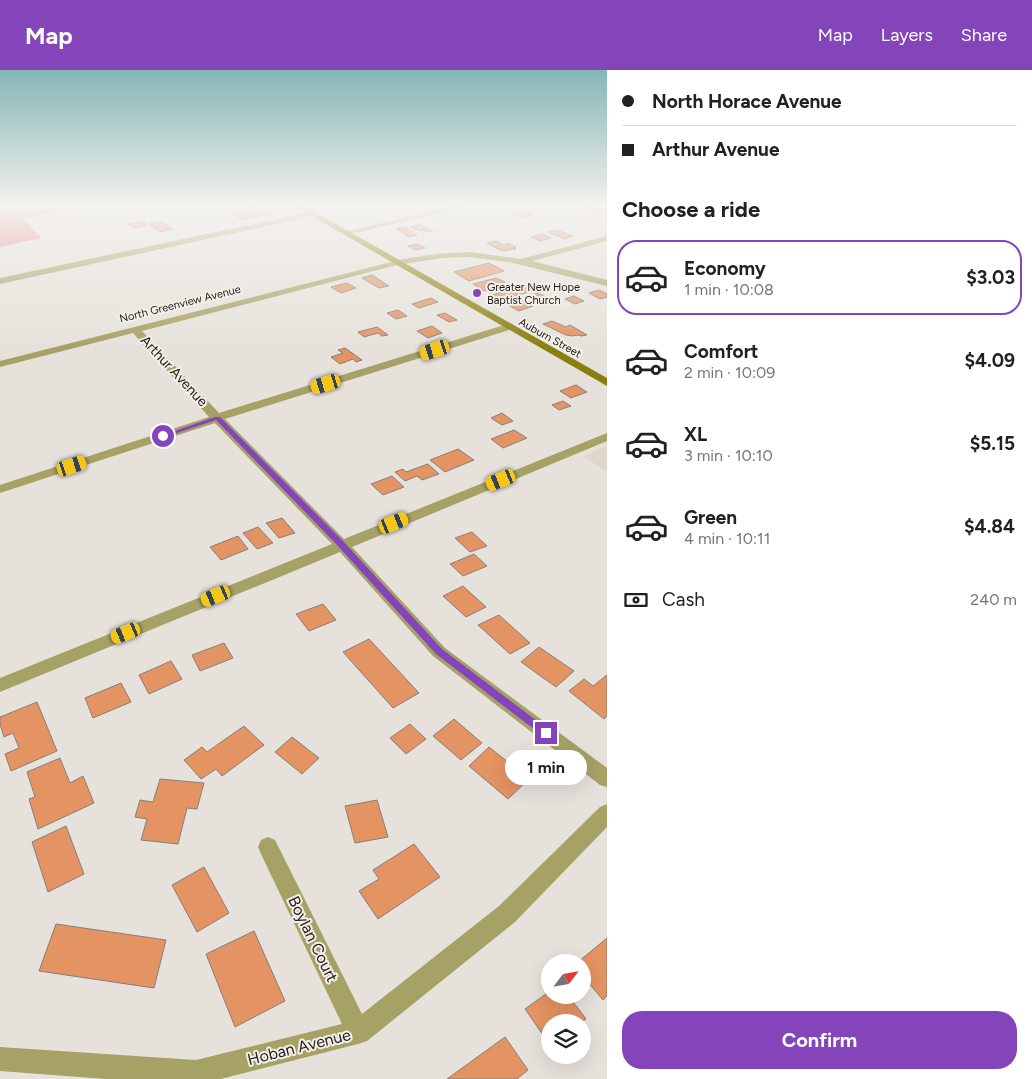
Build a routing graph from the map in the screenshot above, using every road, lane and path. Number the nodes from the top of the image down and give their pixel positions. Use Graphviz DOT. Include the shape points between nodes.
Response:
graph roads {
  1 [pos="125,254"];
  2 [pos="381,254"];
  3 [pos="547,254"];
  4 [pos="521,261"];
  5 [pos="396,263"];
  6 [pos="0,281"];
  7 [pos="607,283"];
  8 [pos="508,327"];
  9 [pos="135,329"];
  10 [pos="0,364"];
  11 [pos="607,383"];
  12 [pos="218,418"];
  13 [pos="607,437"];
  14 [pos="0,489"];
  15 [pos="341,544"];
  16 [pos="0,685"];
  17 [pos="607,779"];
  18 [pos="607,813"];
  19 [pos="268,847"];
  20 [pos="358,1032"];
  21 [pos="0,1059"];
  1 -- 6 [label="street"];
  2 -- 5 [label="main road, Auburn Street"];
  3 -- 4 [label="street"];
  4 -- 5 [label="street, North Greenview Avenue" via="455,255"];
  4 -- 7 [label="street"];
  5 -- 8 [label="main road, Auburn Street"];
  5 -- 9 [label="street, North Greenview Avenue"];
  8 -- 11 [label="main road, Auburn Street"];
  8 -- 12 [label="street"];
  9 -- 10 [label="street, North Greenview Avenue"];
  9 -- 12 [label="street, Arthur Avenue"];
  12 -- 14 [label="street"];
  12 -- 15 [label="street, Arthur Avenue"];
  13 -- 15 [label="street"];
  15 -- 16 [label="street"];
  15 -- 17 [label="street, Arthur Avenue" via="439,652"];
  18 -- 20 [label="street, Hoban Avenue" via="507,914"];
  19 -- 20 [label="street, Boylan Court"];
  20 -- 21 [label="street, Hoban Avenue" via="196,1073"];
}
